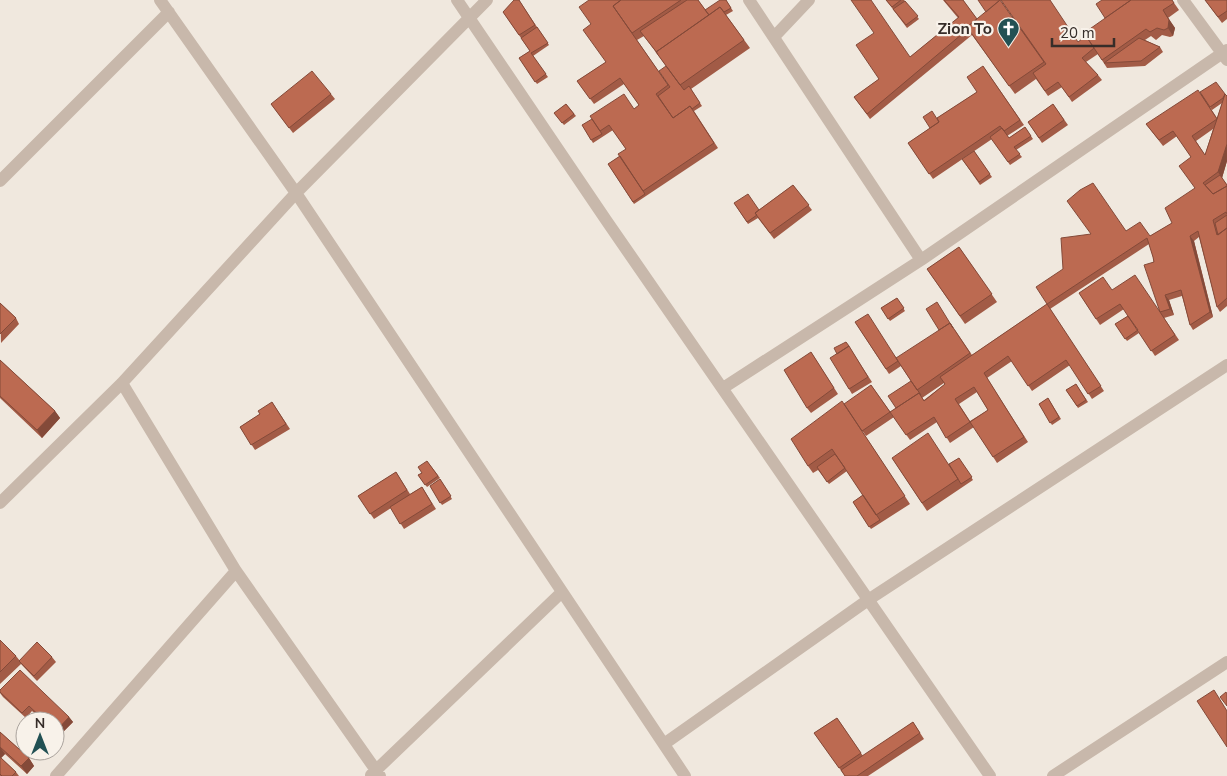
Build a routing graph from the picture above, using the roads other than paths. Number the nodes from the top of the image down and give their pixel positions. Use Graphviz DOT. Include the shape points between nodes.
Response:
graph roads {
  1 [pos="160,0"];
  2 [pos="457,0"];
  3 [pos="487,0"];
  4 [pos="749,0"];
  5 [pos="809,0"];
  6 [pos="1183,0"];
  7 [pos="169,12"];
  8 [pos="470,18"];
  9 [pos="774,36"];
  10 [pos="1225,54"];
  11 [pos="0,181"];
  12 [pos="296,193"];
  13 [pos="921,260"];
  14 [pos="1227,365"];
  15 [pos="122,383"];
  16 [pos="723,388"];
  17 [pos="0,503"];
  18 [pos="236,571"];
  19 [pos="562,592"];
  20 [pos="868,600"];
  21 [pos="1227,662"];
  22 [pos="664,744"];
  23 [pos="375,774"];
  24 [pos="56,776"];
  25 [pos="684,776"];
  26 [pos="990,776"];
  27 [pos="1053,776"];
  1 -- 7 [label="street"];
  2 -- 8 [label="street"];
  3 -- 8 [label="street"];
  4 -- 9 [label="street"];
  5 -- 9 [label="street"];
  6 -- 10 [label="street"];
  7 -- 11 [label="street"];
  7 -- 12 [label="street"];
  8 -- 12 [label="street"];
  8 -- 16 [label="street"];
  9 -- 13 [label="street"];
  10 -- 13 [label="street"];
  12 -- 15 [label="street"];
  12 -- 19 [label="street"];
  13 -- 16 [label="street"];
  14 -- 20 [label="street"];
  15 -- 17 [label="street"];
  15 -- 18 [label="street"];
  16 -- 20 [label="street"];
  18 -- 23 [label="street"];
  18 -- 24 [label="street"];
  19 -- 22 [label="street"];
  19 -- 23 [label="street"];
  20 -- 22 [label="street"];
  20 -- 26 [label="street"];
  21 -- 27 [label="street"];
  22 -- 25 [label="street"];
}
